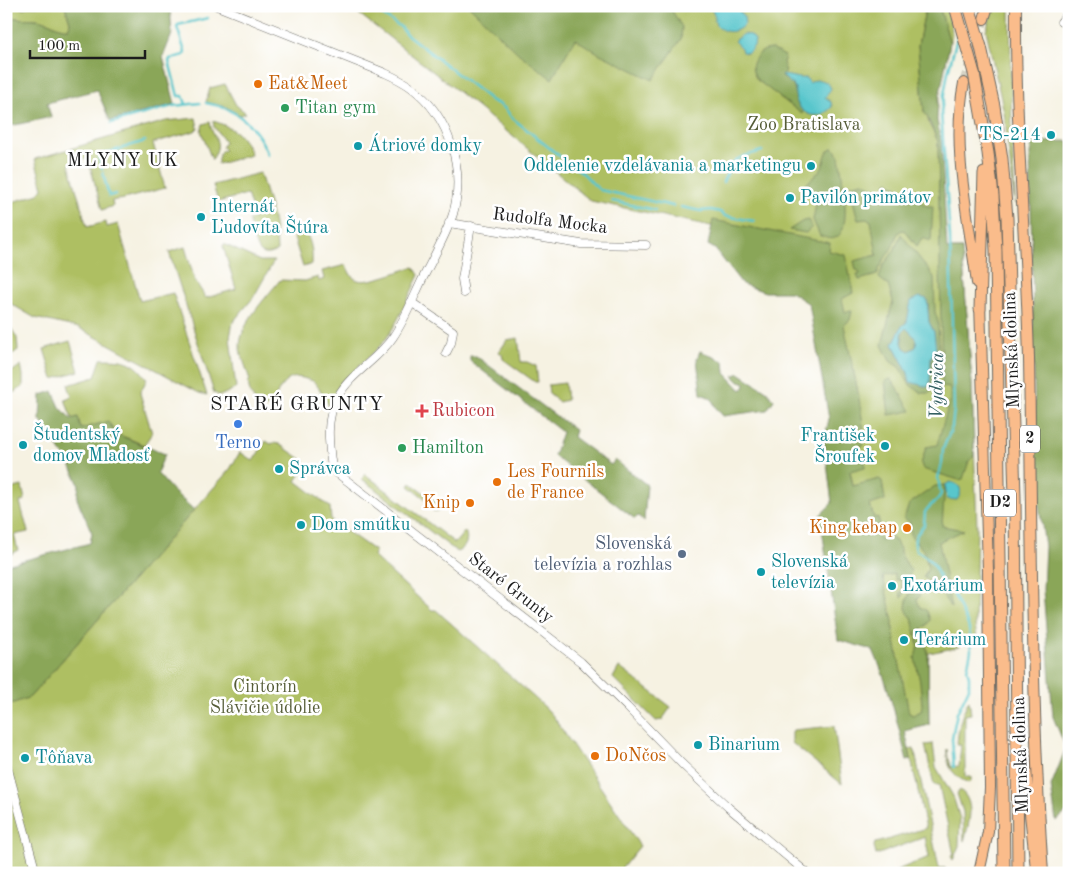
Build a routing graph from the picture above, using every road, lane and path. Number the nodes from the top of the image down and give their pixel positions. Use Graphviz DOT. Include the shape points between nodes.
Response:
graph roads {
  1 [pos="217,6"];
  2 [pos="955,6"];
  3 [pos="969,6"];
  4 [pos="988,6"];
  5 [pos="1016,6"];
  6 [pos="1069,16"];
  7 [pos="984,19"];
  8 [pos="1061,22"];
  9 [pos="964,83"];
  10 [pos="985,134"];
  11 [pos="449,224"];
  12 [pos="471,226"];
  13 [pos="646,245"];
  14 [pos="464,293"];
  15 [pos="411,302"];
  16 [pos="980,309"];
  17 [pos="446,353"];
  18 [pos="1017,684"];
  19 [pos="6,762"];
  20 [pos="36,873"];
  21 [pos="807,873"];
  22 [pos="979,873"];
  23 [pos="1004,873"];
  24 [pos="1018,873"];
  25 [pos="1037,873"];
  26 [pos="1043,873"];
  1 -- 11 [label="street, Staré Grunty" via="385,73 417,92 440,121 454,152 457,196"];
  2 -- 10 [label="highway, D2, bridge" via="974,73"];
  3 -- 18 [label="highway, D2, bridge" via="994,106 1007,218"];
  4 -- 7 [label="main road"];
  5 -- 26 [label="main road, Mlynská dolina / 2" via="1017,107 1029,357 1033,658"];
  6 -- 8 [label="street"];
  9 -- 16 [label="main road, Mlynská dolina" via="960,114 963,175"];
  10 -- 16 [label="highway"];
  10 -- 23 [label="highway, D2" via="996,250"];
  11 -- 12 [label="street, Rudolfa Mocka"];
  11 -- 15 [label="street, Staré Grunty"];
  12 -- 13 [label="street, Rudolfa Mocka" via="581,244"];
  12 -- 14 [label="street" via="462,279"];
  15 -- 17 [label="street" via="453,331"];
  15 -- 21 [label="street, Staré Grunty" via="388,344 337,398 329,429 332,469 581,662 722,802"];
  16 -- 22 [label="main road, Mlynská dolina" via="988,570 990,788 988,832"];
  18 -- 24 [label="highway, D2"];
  18 -- 25 [label="highway"];
  19 -- 20 [label="street"];
}
